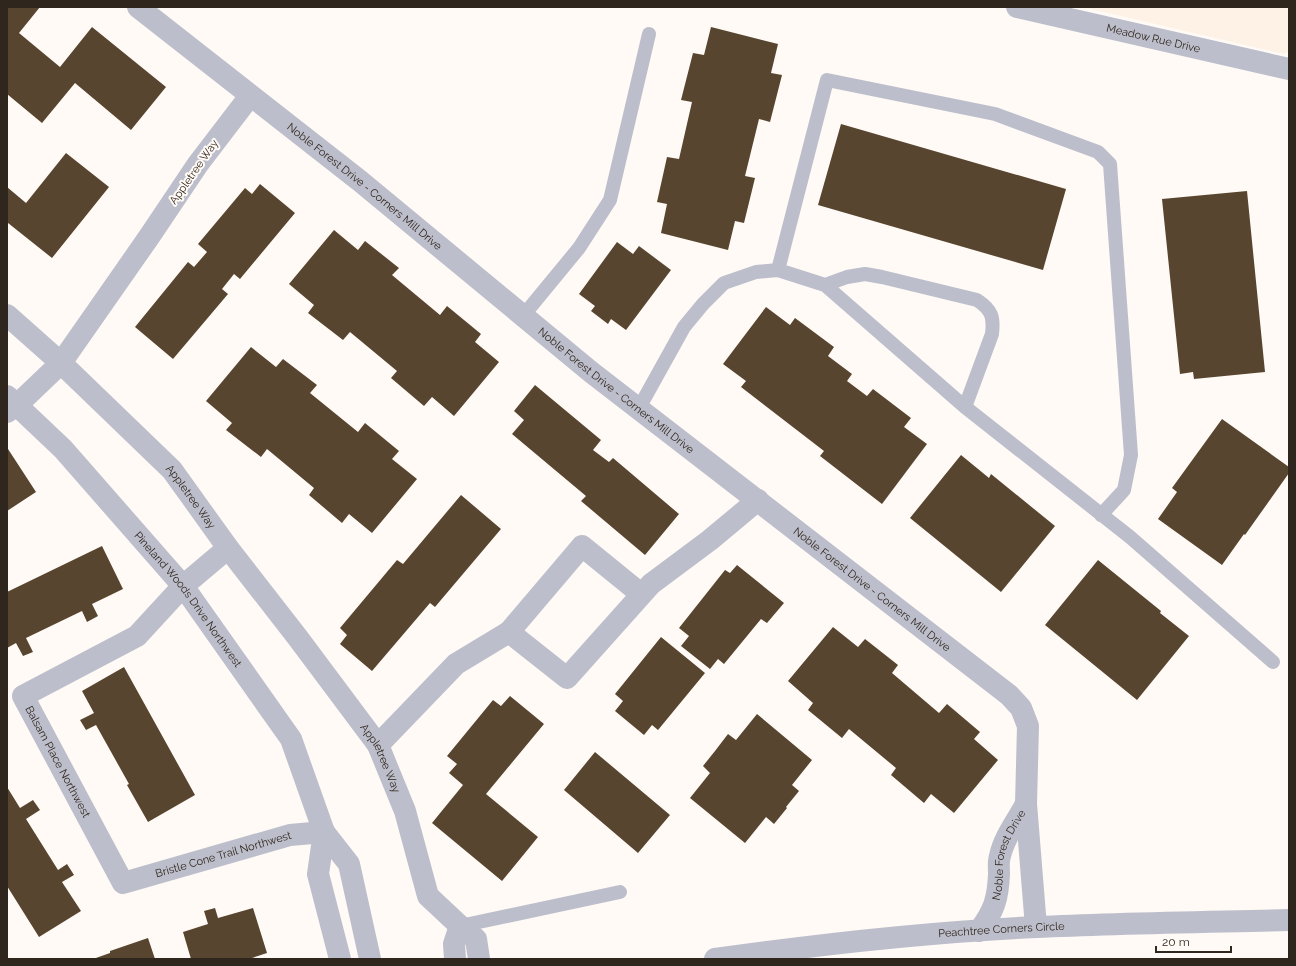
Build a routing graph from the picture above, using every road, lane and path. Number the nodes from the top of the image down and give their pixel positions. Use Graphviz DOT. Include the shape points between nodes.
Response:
graph roads {
  1 [pos="138,7"];
  2 [pos="1017,7"];
  3 [pos="649,34"];
  4 [pos="1289,69"];
  5 [pos="250,96"];
  6 [pos="778,270"];
  7 [pos="825,285"];
  8 [pos="7,314"];
  9 [pos="523,316"];
  10 [pos="61,364"];
  11 [pos="10,404"];
  12 [pos="965,407"];
  13 [pos="639,408"];
  14 [pos="758,500"];
  15 [pos="1101,515"];
  16 [pos="228,548"];
  17 [pos="183,586"];
  18 [pos="641,594"];
  19 [pos="509,632"];
  20 [pos="1273,662"];
  21 [pos="378,745"];
  22 [pos="1026,804"];
  23 [pos="324,832"];
  24 [pos="123,883"];
  25 [pos="620,892"];
  26 [pos="1289,920"];
  27 [pos="460,926"];
  28 [pos="1036,927"];
  29 [pos="979,931"];
  30 [pos="340,959"];
  31 [pos="370,959"];
  32 [pos="455,959"];
  33 [pos="479,959"];
  34 [pos="714,959"];
  1 -- 5 [label="street, Noble Forest Drive - Corners Mill Drive"];
  2 -- 4 [label="street, Meadow Rue Drive"];
  3 -- 9 [label="lane" via="610,200 579,248"];
  5 -- 9 [label="street, Noble Forest Drive - Corners Mill Drive" via="360,181"];
  5 -- 10 [label="street, Appletree Way" via="198,164"];
  6 -- 7 [label="lane"];
  6 -- 13 [label="lane" via="756,272 724,283 684,327"];
  6 -- 15 [label="lane" via="827,80 995,114 1098,152 1110,164 1131,455 1124,490"];
  7 -- 12 [label="lane"];
  7 -- 12 [label="lane" via="865,274 977,300 985,305 991,312 992,334"];
  8 -- 10 [label="street"];
  9 -- 13 [label="street, Noble Forest Drive - Corners Mill Drive"];
  10 -- 11 [label="street"];
  10 -- 16 [label="street, Appletree Way" via="172,470"];
  11 -- 17 [label="street, Pineland Woods Drive Northwest" via="63,449"];
  12 -- 15 [label="lane"];
  13 -- 14 [label="street, Noble Forest Drive - Corners Mill Drive"];
  14 -- 18 [label="street"];
  14 -- 22 [label="street, Noble Forest Drive - Corners Mill Drive" via="1009,695 1021,708 1028,726"];
  15 -- 20 [label="lane" via="1130,537"];
  16 -- 17 [label="street, Balsam Place Northwest"];
  16 -- 21 [label="street, Appletree Way"];
  17 -- 23 [label="street, Pineland Woods Drive Northwest" via="291,739"];
  17 -- 24 [label="street, Balsam Place Northwest" via="137,636 23,696"];
  18 -- 19 [label="street" via="567,678"];
  18 -- 19 [label="street" via="582,546"];
  19 -- 21 [label="street" via="456,664"];
  21 -- 27 [label="street, Appletree Way" via="405,810 428,896"];
  22 -- 28 [label="street, Noble Forest Drive"];
  22 -- 29 [label="street, Noble Forest Drive" via="1004,842 999,857 998,896 988,919"];
  23 -- 24 [label="street, Bristle Cone Trail Northwest" via="290,835"];
  23 -- 30 [label="street, Pineland Woods Drive Northwest" via="318,874"];
  23 -- 31 [label="street, Pineland Woods Drive Northwest" via="349,864"];
  25 -- 27 [label="lane"];
  26 -- 28 [label="street, Peachtree Corners Circle"];
  27 -- 32 [label="street" via="454,944"];
  27 -- 33 [label="street, Appletree Way" via="476,938"];
  28 -- 29 [label="street, Peachtree Corners Circle"];
  29 -- 34 [label="street, Peachtree Corners Circle" via="862,940"];
}
